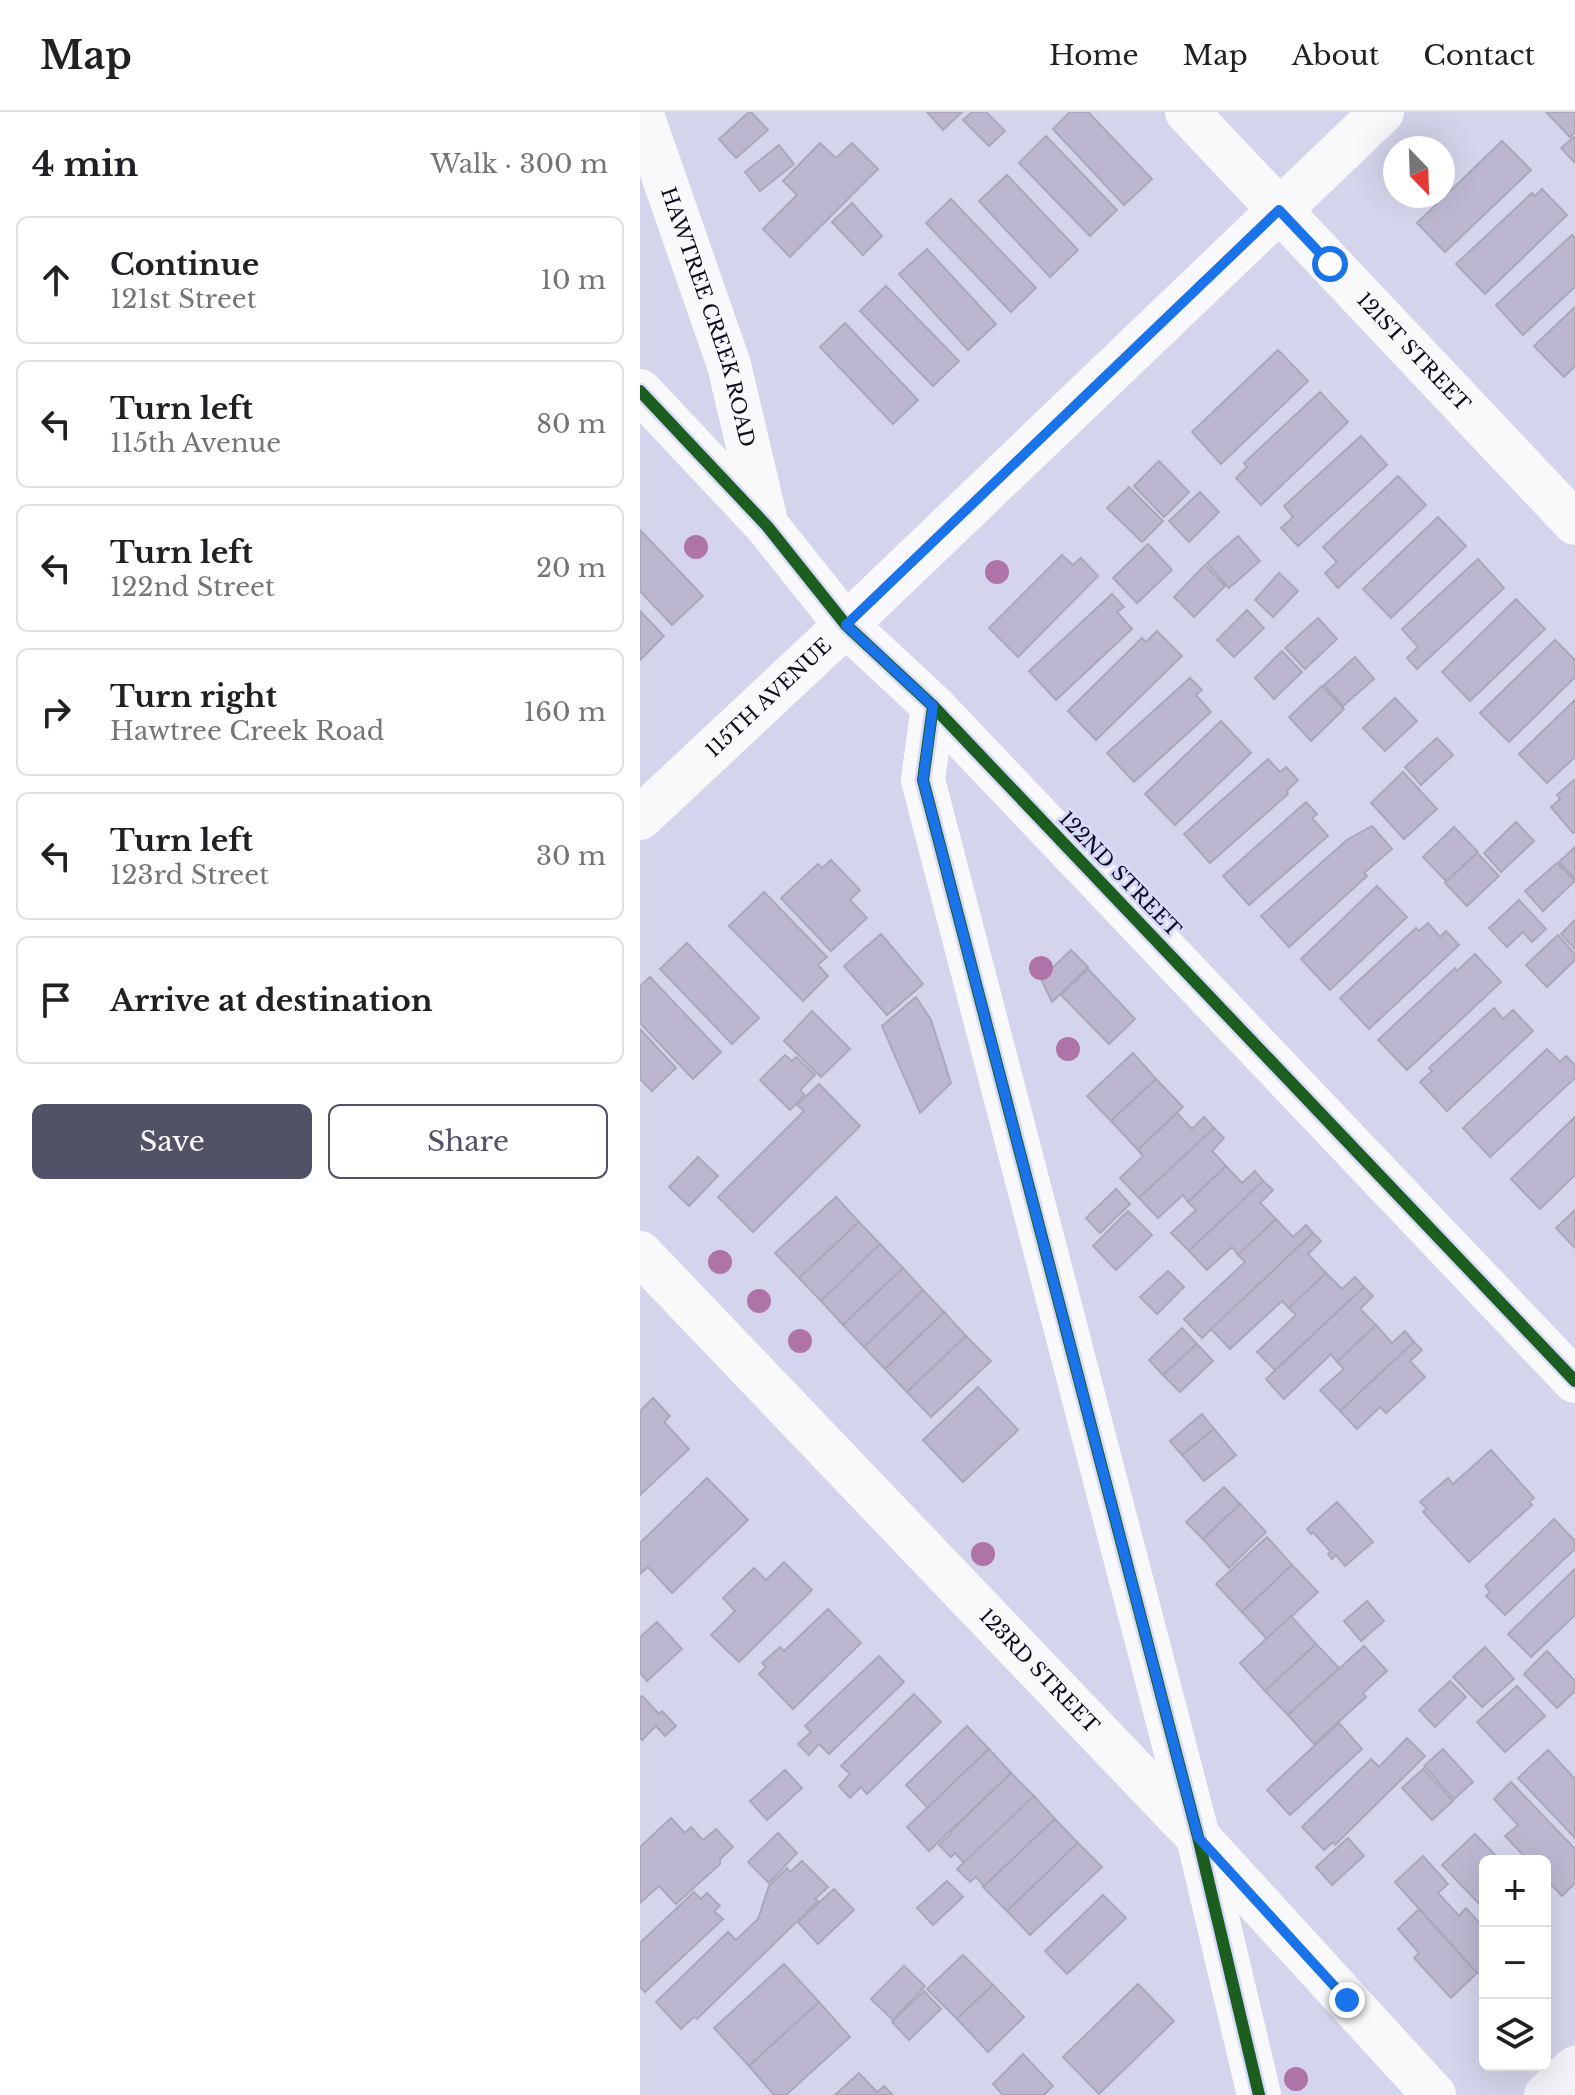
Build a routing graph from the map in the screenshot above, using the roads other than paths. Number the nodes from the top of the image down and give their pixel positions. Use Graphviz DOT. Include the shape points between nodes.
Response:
graph roads {
  1 [pos="641,112"];
  2 [pos="1187,112"];
  3 [pos="1382,112"];
  4 [pos="1279,210"];
  5 [pos="640,391"];
  6 [pos="1575,523"];
  7 [pos="767,526"];
  8 [pos="846,625"];
  9 [pos="933,706"];
  10 [pos="640,818"];
  11 [pos="640,1253"];
  12 [pos="1575,1381"];
  13 [pos="1198,1837"];
  14 [pos="1575,2068"];
  15 [pos="1259,2095"];
  16 [pos="1434,2095"];
  17 [pos="1546,2095"];
  1 -- 7 [label="street, HAWTREE CREEK ROAD" via="729,365"];
  2 -- 4 [label="street, 121ST STREET"];
  3 -- 4 [label="street, 115TH AVENUE"];
  4 -- 6 [label="street, 121ST STREET"];
  4 -- 8 [label="street, 115TH AVENUE"];
  5 -- 7 [label="street, 122ND STREET"];
  7 -- 8 [label="street, 122ND STREET"];
  8 -- 9 [label="street, 122ND STREET"];
  8 -- 10 [label="street, 115TH AVENUE"];
  9 -- 12 [label="street, 122ND STREET"];
  9 -- 13 [label="street" via="923,780"];
  11 -- 13 [label="street, 123RD STREET"];
  13 -- 15 [label="street"];
  13 -- 16 [label="street, 123RD STREET"];
  14 -- 17 [label="main road"];
}
